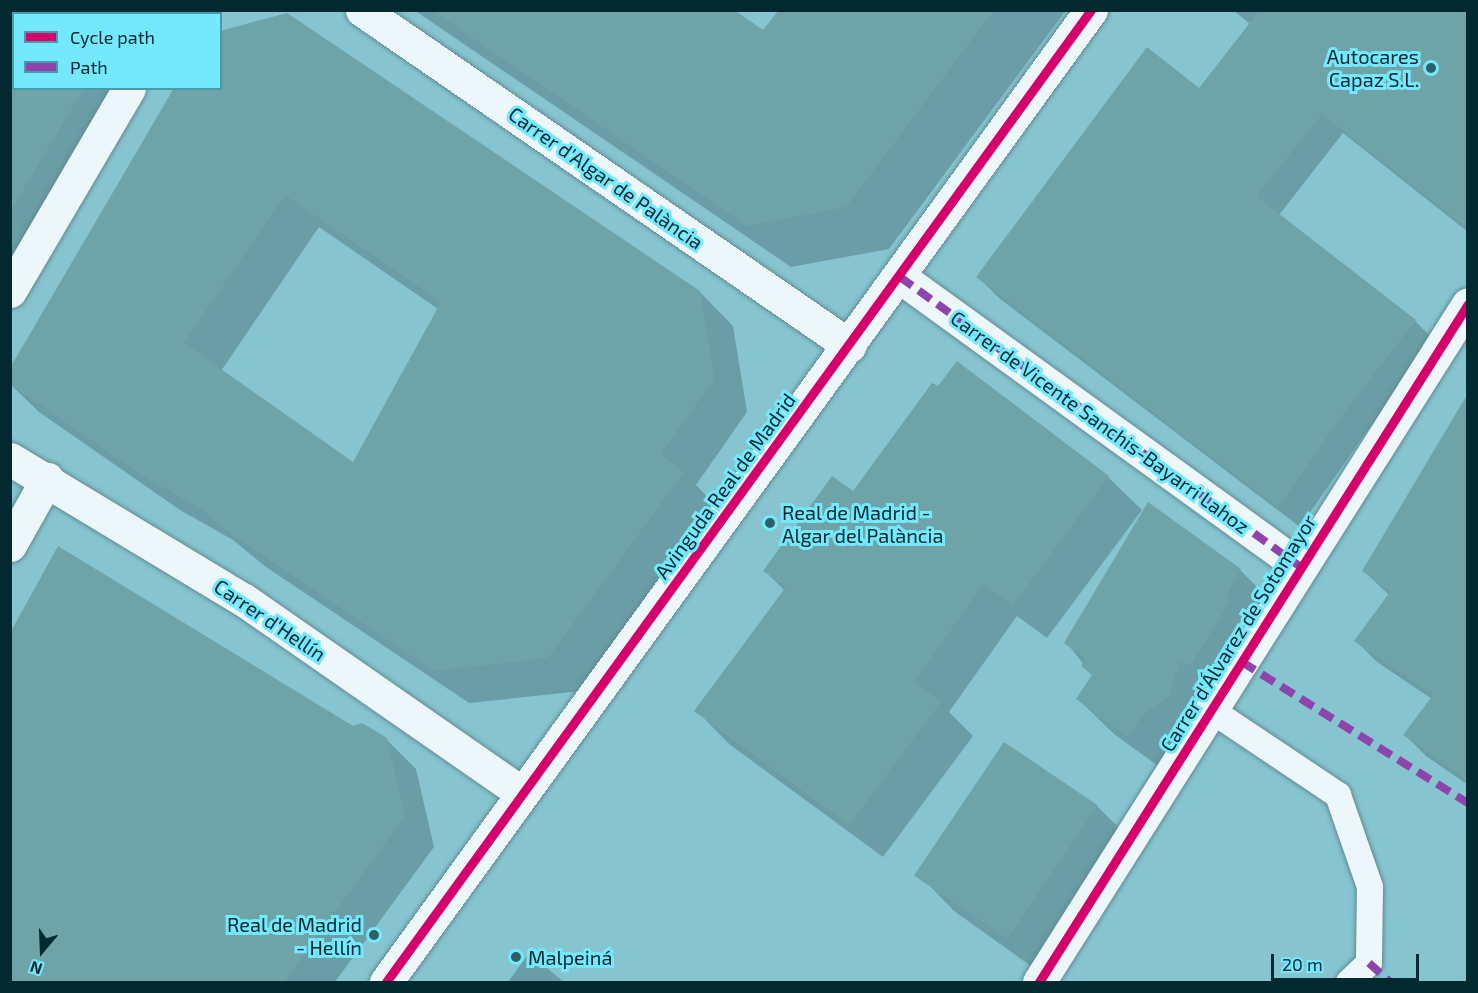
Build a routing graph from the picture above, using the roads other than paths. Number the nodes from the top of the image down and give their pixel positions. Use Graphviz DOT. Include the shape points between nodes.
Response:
graph roads {
  1 [pos="362,10"];
  2 [pos="1091,10"];
  3 [pos="128,90"];
  4 [pos="900,277"];
  5 [pos="10,291"];
  6 [pos="1467,304"];
  7 [pos="850,346"];
  8 [pos="10,459"];
  9 [pos="47,479"];
  10 [pos="10,545"];
  11 [pos="1301,567"];
  12 [pos="1211,710"];
  13 [pos="522,793"];
  14 [pos="386,982"];
  15 [pos="1039,982"];
  16 [pos="1349,982"];
  1 -- 7 [label="street, Carrer d'Algar de Palància"];
  2 -- 4 [label="street, Avinguda Real de Madrid"];
  3 -- 5 [label="street"];
  4 -- 7 [label="street, Avinguda Real de Madrid"];
  4 -- 11 [label="street, Carrer de Vicente Sanchis-Bayarri Lahoz"];
  6 -- 11 [label="street, Carrer d'Álvarez de Sotomayor"];
  7 -- 13 [label="street, Avinguda Real de Madrid"];
  8 -- 9 [label="street, Carrer d'Hellín"];
  9 -- 10 [label="street"];
  9 -- 13 [label="street, Carrer d'Hellín" via="244,600"];
  11 -- 12 [label="street, Carrer d'Álvarez de Sotomayor"];
  12 -- 15 [label="street, Carrer d'Álvarez de Sotomayor"];
  12 -- 16 [label="lane" via="1338,795 1370,887 1369,963"];
  13 -- 14 [label="street, Avinguda Real de Madrid"];
}
